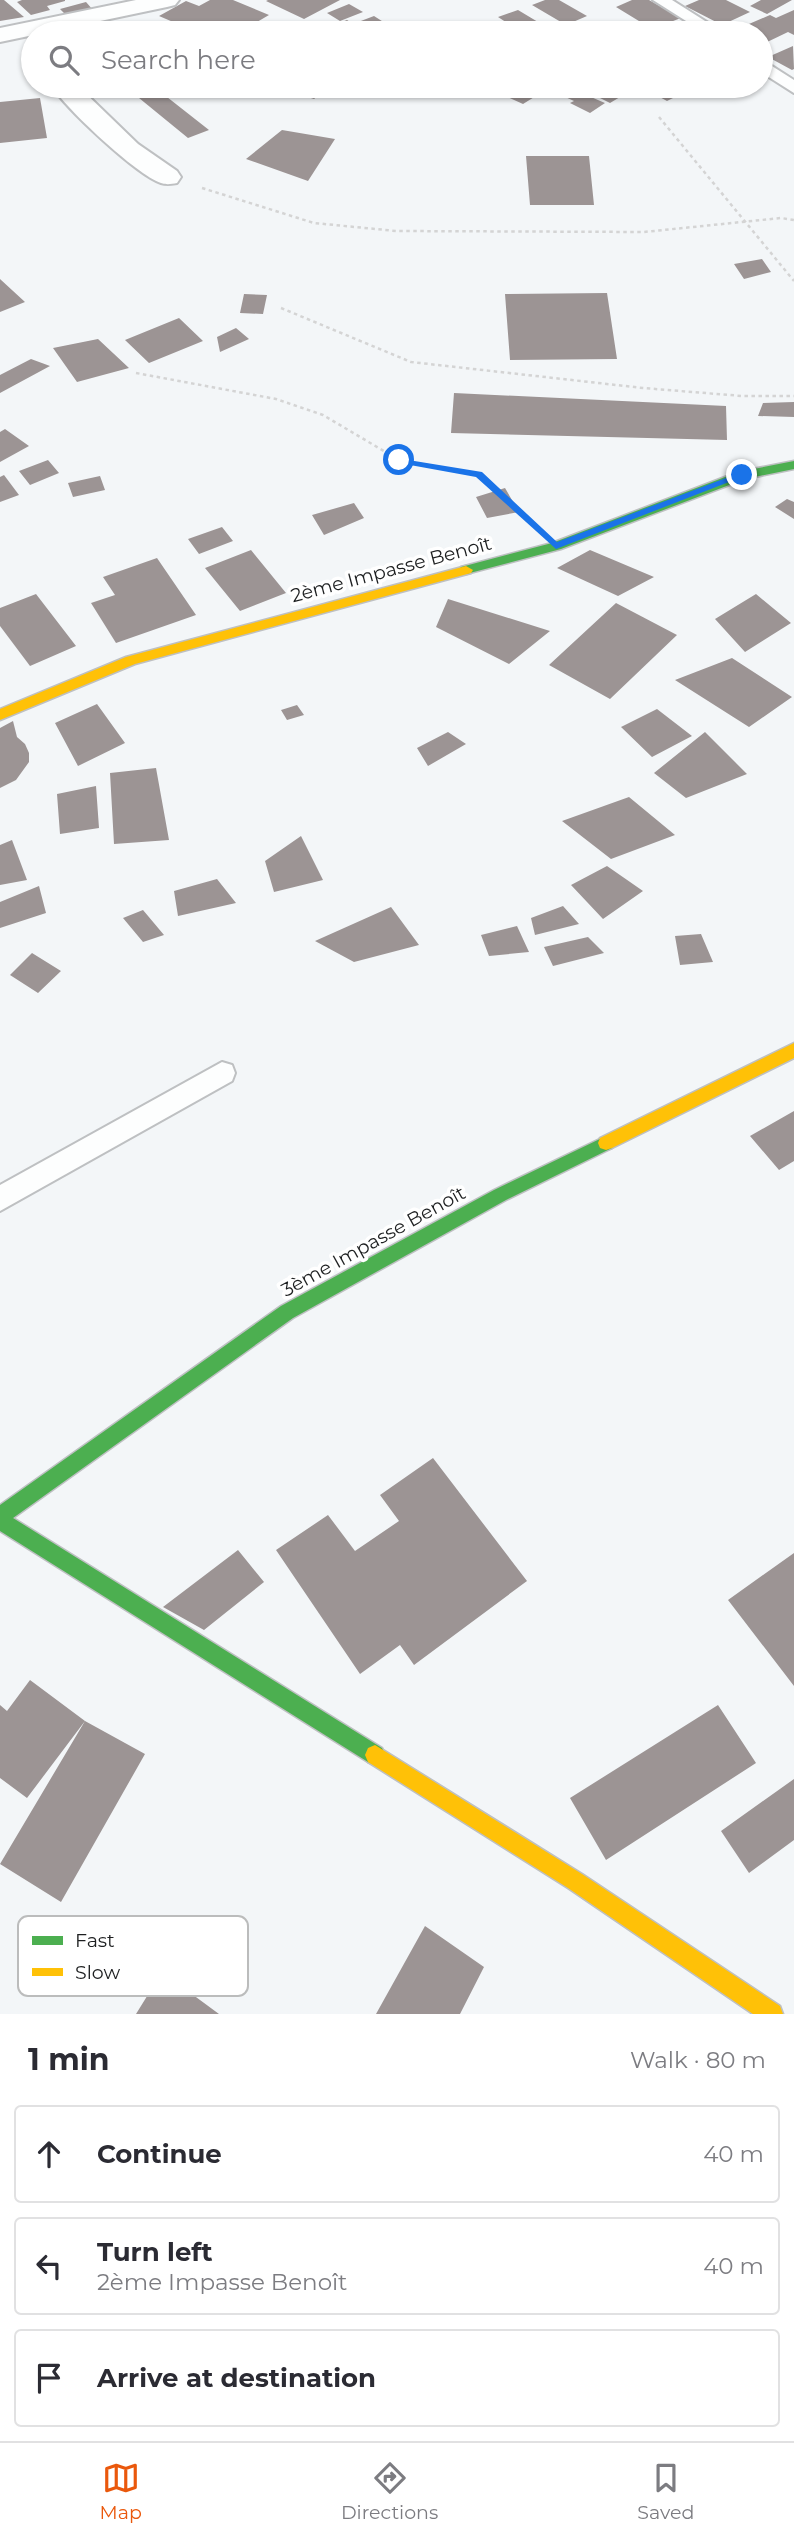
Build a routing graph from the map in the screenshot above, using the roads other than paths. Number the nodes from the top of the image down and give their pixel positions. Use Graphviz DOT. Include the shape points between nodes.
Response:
graph roads {
  1 [pos="167,0"];
  2 [pos="661,0"];
  3 [pos="67,21"];
  4 [pos="696,21"];
  5 [pos="5,34"];
  6 [pos="21,47"];
  7 [pos="773,73"];
  8 [pos="794,88"];
  9 [pos="76,98"];
  10 [pos="168,177"];
  11 [pos="794,466"];
  12 [pos="0,715"];
  13 [pos="794,1050"];
  14 [pos="222,1073"];
  15 [pos="0,1199"];
  16 [pos="0,1518"];
  17 [pos="772,2014"];
  1 -- 3 [label="street"];
  2 -- 4 [label="lane"];
  5 -- 6 [label="street"];
  7 -- 8 [label="lane"];
  9 -- 10 [label="street" via="129,149"];
  11 -- 12 [label="street, 2ème Impasse Benoît" via="742,475 556,546 131,660"];
  13 -- 16 [label="street, 3ème Impasse Benoît" via="500,1195 287,1312"];
  14 -- 15 [label="lane"];
  16 -- 17 [label="street" via="575,1881"];
}
